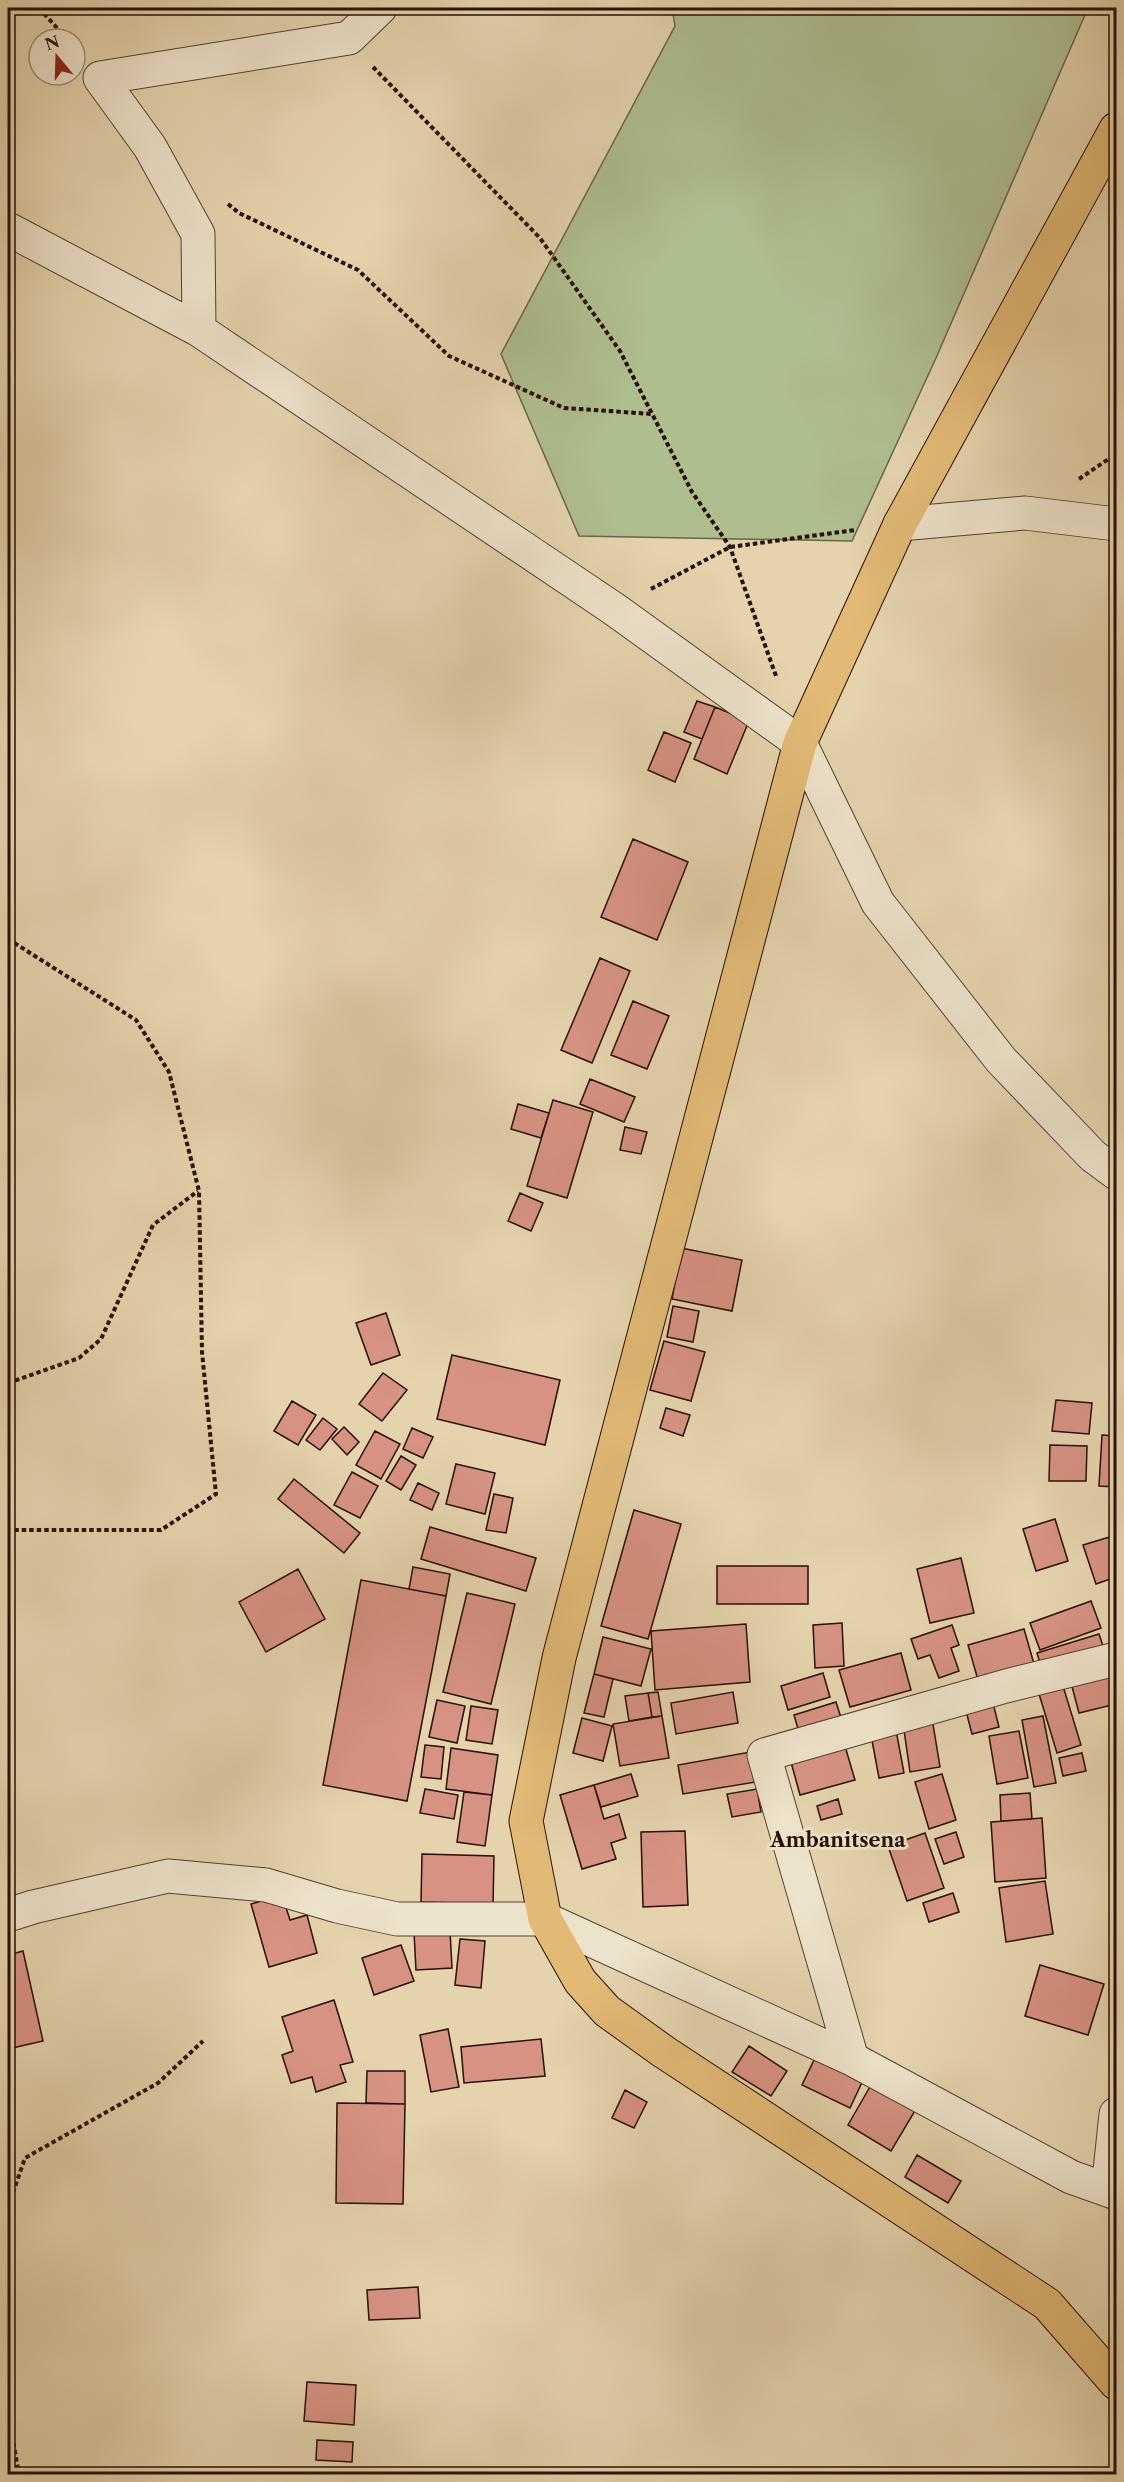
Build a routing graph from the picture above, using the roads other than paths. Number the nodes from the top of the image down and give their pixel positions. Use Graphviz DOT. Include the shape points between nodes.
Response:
graph roads {
  1 [pos="380,8"];
  2 [pos="1116,129"];
  3 [pos="8,230"];
  4 [pos="199,330"];
  5 [pos="900,524"];
  6 [pos="1116,524"];
  7 [pos="800,743"];
  8 [pos="1116,1173"];
  9 [pos="1116,1659"];
  10 [pos="8,1915"];
  11 [pos="545,1919"];
  12 [pos="852,2059"];
  13 [pos="1116,2114"];
  14 [pos="1112,2191"];
  15 [pos="1116,2383"];
  1 -- 4 [label="street" via="349,38 100,78 150,147 198,234"];
  2 -- 5 [label="main road"];
  3 -- 4 [label="street"];
  4 -- 7 [label="street" via="614,609"];
  5 -- 6 [label="street" via="1025,513"];
  5 -- 7 [label="main road"];
  7 -- 8 [label="street" via="878,903 1001,1060 1093,1156"];
  7 -- 11 [label="main road" via="559,1658 526,1821"];
  9 -- 12 [label="street" via="764,1755"];
  10 -- 11 [label="street" via="168,1876 266,1885 337,1906 397,1918"];
  11 -- 12 [label="street"];
  11 -- 15 [label="main road" via="580,1981 608,2011 664,2052 1047,2304"];
  12 -- 14 [label="street" via="1071,2177"];
  13 -- 14 [label="street"];
}
